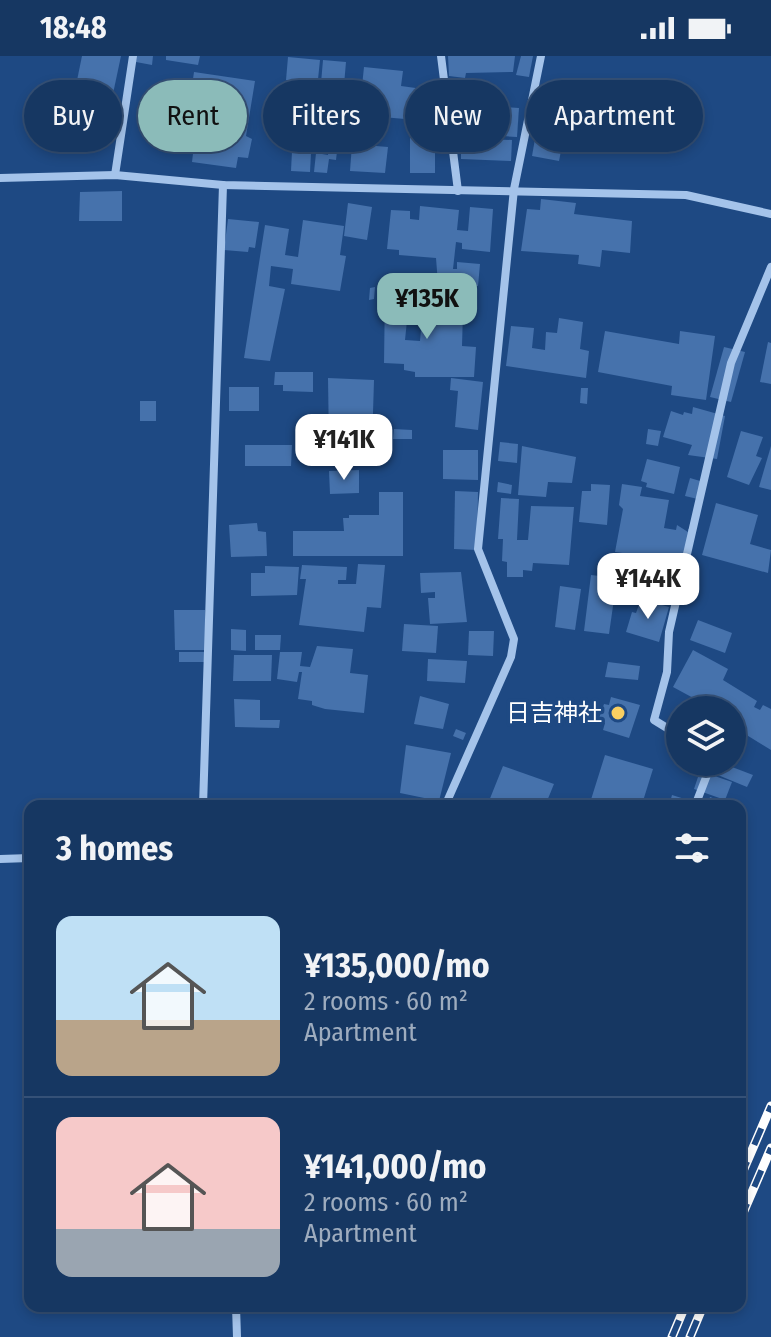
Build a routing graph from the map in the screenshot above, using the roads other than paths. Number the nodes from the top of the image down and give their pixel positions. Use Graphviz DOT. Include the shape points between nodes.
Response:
graph roads {
  1 [pos="133,56"];
  2 [pos="441,56"];
  3 [pos="541,56"];
  4 [pos="115,175"];
  5 [pos="0,178"];
  6 [pos="223,185"];
  7 [pos="514,189"];
  8 [pos="458,191"];
  9 [pos="771,214"];
  10 [pos="771,267"];
  11 [pos="666,727"];
  12 [pos="707,776"];
  13 [pos="203,800"];
  14 [pos="448,800"];
  15 [pos="697,800"];
  16 [pos="24,858"];
  17 [pos="0,859"];
  18 [pos="236,1312"];
  19 [pos="237,1337"];
  1 -- 4 [label="street"];
  2 -- 8 [label="street"];
  3 -- 7 [label="street"];
  4 -- 5 [label="street"];
  4 -- 6 [label="street"];
  6 -- 8 [label="street"];
  6 -- 13 [label="street"];
  7 -- 8 [label="street"];
  7 -- 9 [label="street" via="686,195"];
  7 -- 14 [label="street" via="478,549 514,639 511,657"];
  10 -- 11 [label="street" via="731,363 669,632 667,672 654,720"];
  12 -- 15 [label="street"];
  16 -- 17 [label="street"];
  18 -- 19 [label="street"];
}
